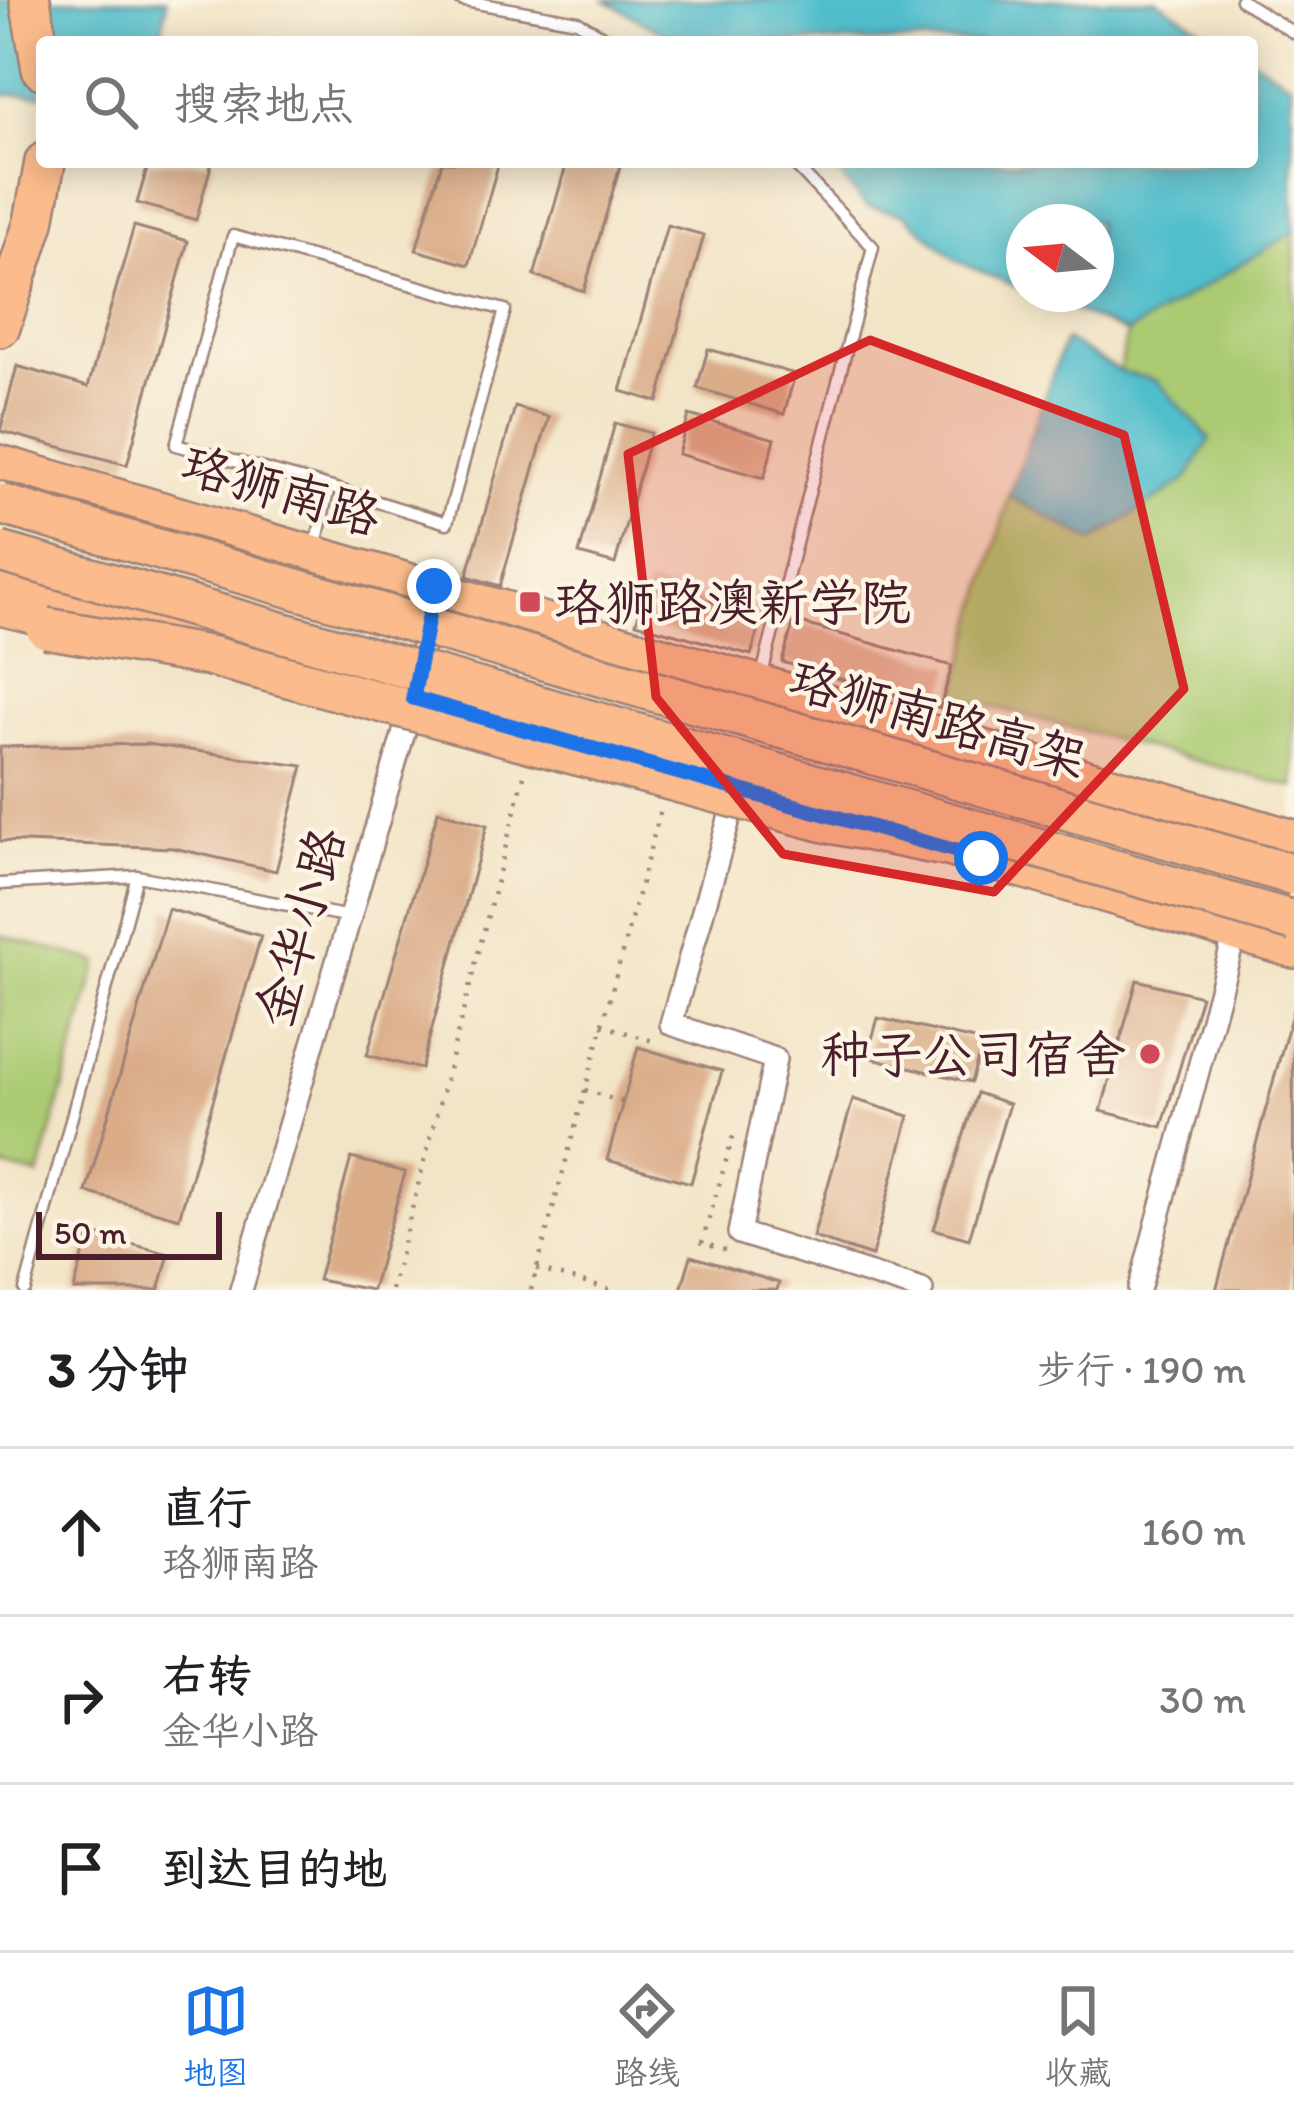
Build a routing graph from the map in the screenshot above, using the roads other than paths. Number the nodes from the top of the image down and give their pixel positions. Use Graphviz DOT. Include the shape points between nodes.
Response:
graph roads {
  1 [pos="30,0"];
  2 [pos="460,0"];
  3 [pos="1241,0"];
  4 [pos="1294,33"];
  5 [pos="36,36"];
  6 [pos="602,36"];
  7 [pos="44,168"];
  8 [pos="798,168"];
  9 [pos="0,327"];
  10 [pos="0,462"];
  11 [pos="329,488"];
  12 [pos="0,504"];
  13 [pos="0,552"];
  14 [pos="315,553"];
  15 [pos="0,581"];
  16 [pos="434,586"];
  17 [pos="0,605"];
  18 [pos="0,628"];
  19 [pos="214,658"];
  20 [pos="760,682"];
  21 [pos="413,698"];
  22 [pos="735,798"];
  23 [pos="1294,837"];
  24 [pos="1294,875"];
  25 [pos="137,876"];
  26 [pos="0,884"];
  27 [pos="1195,894"];
  28 [pos="350,917"];
  29 [pos="1294,921"];
  30 [pos="1235,934"];
  31 [pos="1294,951"];
  32 [pos="25,1290"];
  33 [pos="241,1290"];
  34 [pos="922,1290"];
  35 [pos="1139,1290"];
  1 -- 5 [label="highway"];
  2 -- 6 [label="lane" via="577,21"];
  3 -- 4 [label="lane"];
  7 -- 9 [label="highway"];
  8 -- 20 [label="lane" via="873,247"];
  10 -- 14 [label="main road, 珞狮南路"];
  11 -- 11 [label="lane" via="176,445 233,236 506,310 447,524"];
  11 -- 14 [label="lane"];
  12 -- 24 [label="highway, 珞狮南路高架, bridge"];
  13 -- 27 [label="highway, 珞狮南路高架, bridge"];
  14 -- 16 [label="main road, 珞狮南路"];
  15 -- 21 [label="main road"];
  16 -- 20 [label="main road, 珞狮南路"];
  16 -- 21 [label="street, 金华小路"];
  17 -- 19 [label="highway, bridge"];
  18 -- 19 [label="highway, bridge" via="46,628"];
  19 -- 22 [label="highway, bridge"];
  20 -- 23 [label="main road, 珞狮南路"];
  21 -- 28 [label="street, 金华小路"];
  21 -- 30 [label="main road"];
  22 -- 27 [label="highway, bridge"];
  22 -- 34 [label="street" via="671,1024 776,1059 739,1233"];
  25 -- 26 [label="lane"];
  25 -- 28 [label="lane"];
  25 -- 32 [label="lane"];
  27 -- 29 [label="highway, 珞狮南路高架, bridge"];
  28 -- 33 [label="street, 金华小路"];
  30 -- 31 [label="main road"];
  30 -- 35 [label="street"];
}
